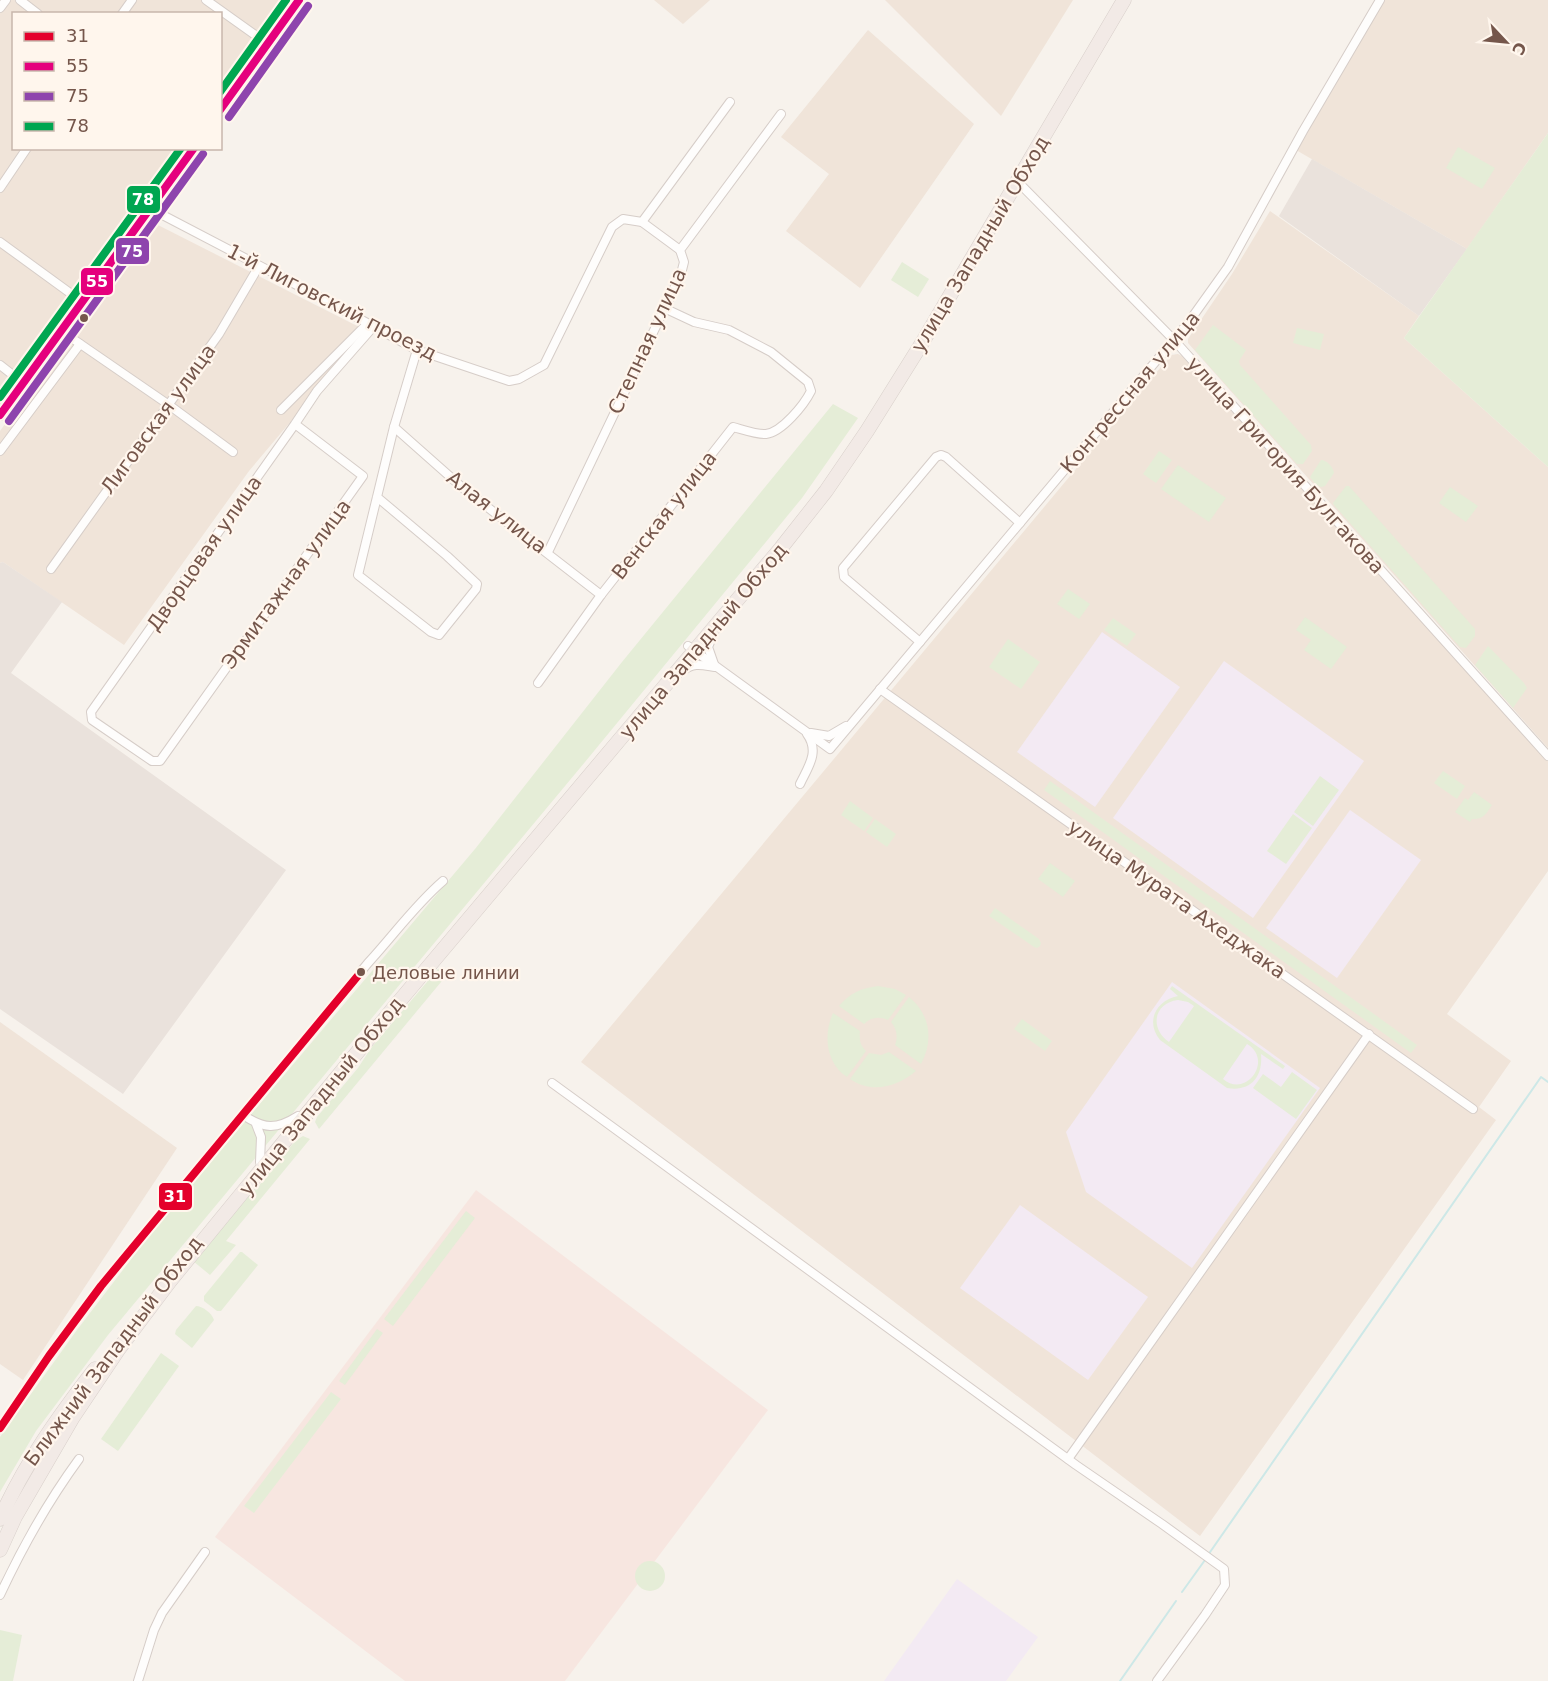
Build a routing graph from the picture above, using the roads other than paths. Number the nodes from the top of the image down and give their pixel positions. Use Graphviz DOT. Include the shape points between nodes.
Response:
graph roads {
  1 [pos="6,0"];
  2 [pos="20,0"];
  3 [pos="206,0"];
  4 [pos="298,0"];
  5 [pos="1113,0"];
  6 [pos="1124,0"];
  7 [pos="1380,0"];
  8 [pos="0,8"];
  9 [pos="36,12"];
  10 [pos="266,42"];
  11 [pos="222,100"];
  12 [pos="730,102"];
  13 [pos="222,108"];
  14 [pos="781,114"];
  15 [pos="26,150"];
  16 [pos="187,150"];
  17 [pos="193,150"];
  18 [pos="1017,181"];
  19 [pos="0,188"];
  20 [pos="151,210"];
  21 [pos="642,222"];
  22 [pos="0,242"];
  23 [pos="680,250"];
  24 [pos="259,266"];
  25 [pos="81,301"];
  26 [pos="664,308"];
  27 [pos="370,325"];
  28 [pos="60,330"];
  29 [pos="1174,340"];
  30 [pos="80,344"];
  31 [pos="417,350"];
  32 [pos="0,365"];
  33 [pos="23,383"];
  34 [pos="169,405"];
  35 [pos="281,410"];
  36 [pos="0,416"];
  37 [pos="295,424"];
  38 [pos="394,427"];
  39 [pos="0,451"];
  40 [pos="233,452"];
  41 [pos="846,464"];
  42 [pos="377,497"];
  43 [pos="1020,524"];
  44 [pos="548,552"];
  45 [pos="51,569"];
  46 [pos="601,595"];
  47 [pos="920,642"];
  48 [pos="691,649"];
  49 [pos="715,667"];
  50 [pos="538,682"];
  51 [pos="880,689"];
  52 [pos="852,723"];
  53 [pos="805,732"];
  54 [pos="1548,756"];
  55 [pos="160,761"];
  56 [pos="583,783"];
  57 [pos="800,784"];
  58 [pos="443,881"];
  59 [pos="1369,1034"];
  60 [pos="552,1083"];
  61 [pos="1473,1110"];
  62 [pos="243,1115"];
  63 [pos="298,1116"];
  64 [pos="256,1124"];
  65 [pos="260,1162"];
  66 [pos="216,1215"];
  67 [pos="209,1231"];
  68 [pos="0,1428"];
  69 [pos="79,1459"];
  70 [pos="1068,1459"];
  71 [pos="0,1519"];
  72 [pos="0,1550"];
  73 [pos="205,1551"];
  74 [pos="0,1595"];
  75 [pos="138,1681"];
  76 [pos="1157,1681"];
  1 -- 8 [label="street"];
  2 -- 9 [label="street"];
  3 -- 10 [label="street"];
  4 -- 10 [label="street"];
  4 -- 13 [label="street"];
  5 -- 48 [label="highway, улица Западный Обход" via="936,310 869,414 802,512"];
  6 -- 18 [label="highway, улица Западный Обход"];
  7 -- 29 [label="street, Конгрессная улица" via="1228,267"];
  10 -- 11 [label="street"];
  12 -- 21 [label="street"];
  14 -- 23 [label="street, Степная улица"];
  15 -- 19 [label="street"];
  16 -- 25 [label="street"];
  17 -- 20 [label="street"];
  18 -- 29 [label="street, улица Григория Булгакова"];
  18 -- 41 [label="highway, улица Западный Обход"];
  20 -- 24 [label="street, 1-й Лиговский проезд"];
  20 -- 25 [label="street"];
  21 -- 23 [label="street"];
  21 -- 31 [label="street, 1-й Лиговский проезд" via="623,219 612,227 544,365 509,381"];
  22 -- 25 [label="street"];
  23 -- 26 [label="street, Степная улица" via="684,262 681,274"];
  24 -- 27 [label="street, 1-й Лиговский проезд"];
  24 -- 34 [label="street, Лиговская улица" via="219,334"];
  25 -- 28 [label="street"];
  26 -- 44 [label="street, Степная улица"];
  26 -- 46 [label="street, Венская улица" via="694,322 729,330 771,352 808,382 811,391 804,404 778,430 765,435 733,427"];
  27 -- 31 [label="street, 1-й Лиговский проезд"];
  27 -- 35 [label="street"];
  27 -- 37 [label="street, Дворцовая улица"];
  28 -- 30 [label="street"];
  28 -- 33 [label="street"];
  29 -- 43 [label="street, Конгрессная улица"];
  29 -- 54 [label="street, улица Григория Булгакова"];
  30 -- 34 [label="street"];
  30 -- 39 [label="street"];
  31 -- 38 [label="street"];
  32 -- 33 [label="street"];
  33 -- 36 [label="street"];
  34 -- 40 [label="street"];
  34 -- 45 [label="street, Лиговская улица"];
  37 -- 55 [label="street, Эрмитажная улица" via="363,476"];
  37 -- 55 [label="street, Дворцовая улица" via="91,712 92,720 152,761"];
  38 -- 42 [label="street"];
  38 -- 44 [label="street, Алая улица" via="464,489"];
  41 -- 48 [label="highway, улица Западный Обход" via="781,548"];
  41 -- 49 [label="street" via="791,542 714,634 708,647"];
  42 -- 42 [label="street" via="358,575 439,635 477,584"];
  43 -- 47 [label="street, Конгрессная улица"];
  43 -- 47 [label="street" via="946,457 936,457 842,572"];
  44 -- 46 [label="street, Алая улица"];
  46 -- 50 [label="street, Венская улица"];
  47 -- 51 [label="street, Конгрессная улица"];
  48 -- 49 [label="street"];
  48 -- 56 [label="highway, улица Западный Обход"];
  48 -- 63 [label="highway, улица Западный Обход"];
  49 -- 53 [label="street"];
  49 -- 56 [label="street" via="700,664 683,671 601,768"];
  51 -- 52 [label="street, Конгрессная улица"];
  51 -- 59 [label="street, улица Мурата Ахеджака"];
  52 -- 53 [label="street" via="829,736"];
  52 -- 53 [label="street, Конгрессная улица" via="830,749"];
  53 -- 57 [label="street" via="813,743 813,751"];
  56 -- 67 [label="highway, улица Западный Обход"];
  58 -- 62 [label="street" via="368,963"];
  59 -- 61 [label="street, улица Мурата Ахеджака"];
  59 -- 70 [label="street"];
  60 -- 70 [label="street"];
  62 -- 64 [label="street"];
  62 -- 68 [label="street" via="101,1286"];
  63 -- 64 [label="street" via="271,1127"];
  63 -- 65 [label="highway, улица Западный Обход"];
  64 -- 65 [label="street" via="261,1137"];
  65 -- 66 [label="highway, улица Западный Обход"];
  66 -- 71 [label="highway, Ближний Западный Обход" via="56,1421 14,1488"];
  67 -- 72 [label="highway, Ближний Западный Обход" via="117,1350 79,1408 46,1461"];
  69 -- 74 [label="street"];
  70 -- 76 [label="street" via="1224,1569 1225,1585"];
  73 -- 75 [label="street" via="162,1613"];
}
